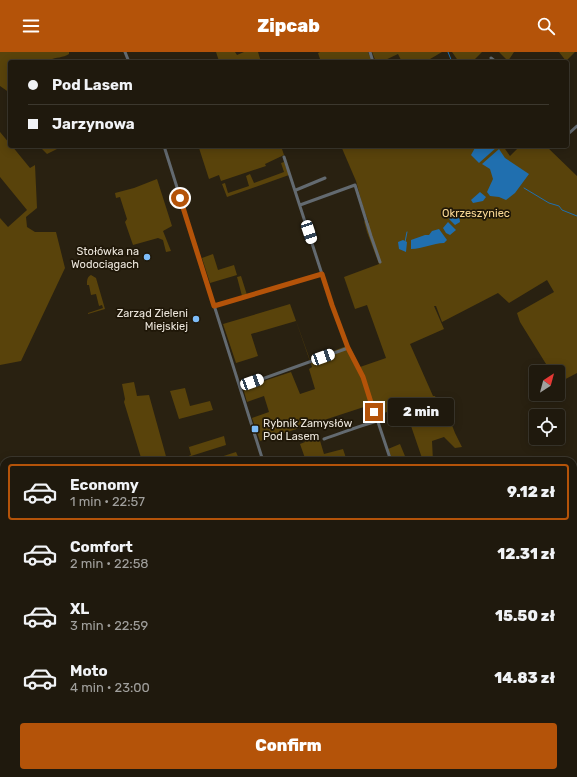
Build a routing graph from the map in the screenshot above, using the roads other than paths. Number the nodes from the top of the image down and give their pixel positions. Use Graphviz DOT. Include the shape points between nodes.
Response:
graph roads {
  1 [pos="577,126"];
  2 [pos="569,133"];
  3 [pos="165,148"];
  4 [pos="284,157"];
  5 [pos="325,178"];
  6 [pos="296,190"];
  7 [pos="300,205"];
  8 [pos="380,262"];
  9 [pos="322,274"];
  10 [pos="214,306"];
  11 [pos="348,348"];
  12 [pos="240,387"];
  13 [pos="377,421"];
  14 [pos="324,439"];
  15 [pos="263,457"];
  16 [pos="390,457"];
  1 -- 2 [label="street"];
  3 -- 10 [label="street"];
  4 -- 6 [label="street"];
  5 -- 6 [label="street"];
  6 -- 7 [label="street"];
  7 -- 8 [label="street" via="356,185"];
  7 -- 9 [label="street"];
  9 -- 10 [label="street"];
  9 -- 11 [label="street"];
  10 -- 12 [label="street"];
  11 -- 12 [label="street"];
  11 -- 13 [label="street" via="363,377"];
  12 -- 15 [label="street"];
  13 -- 14 [label="street"];
  13 -- 16 [label="street"];
}
